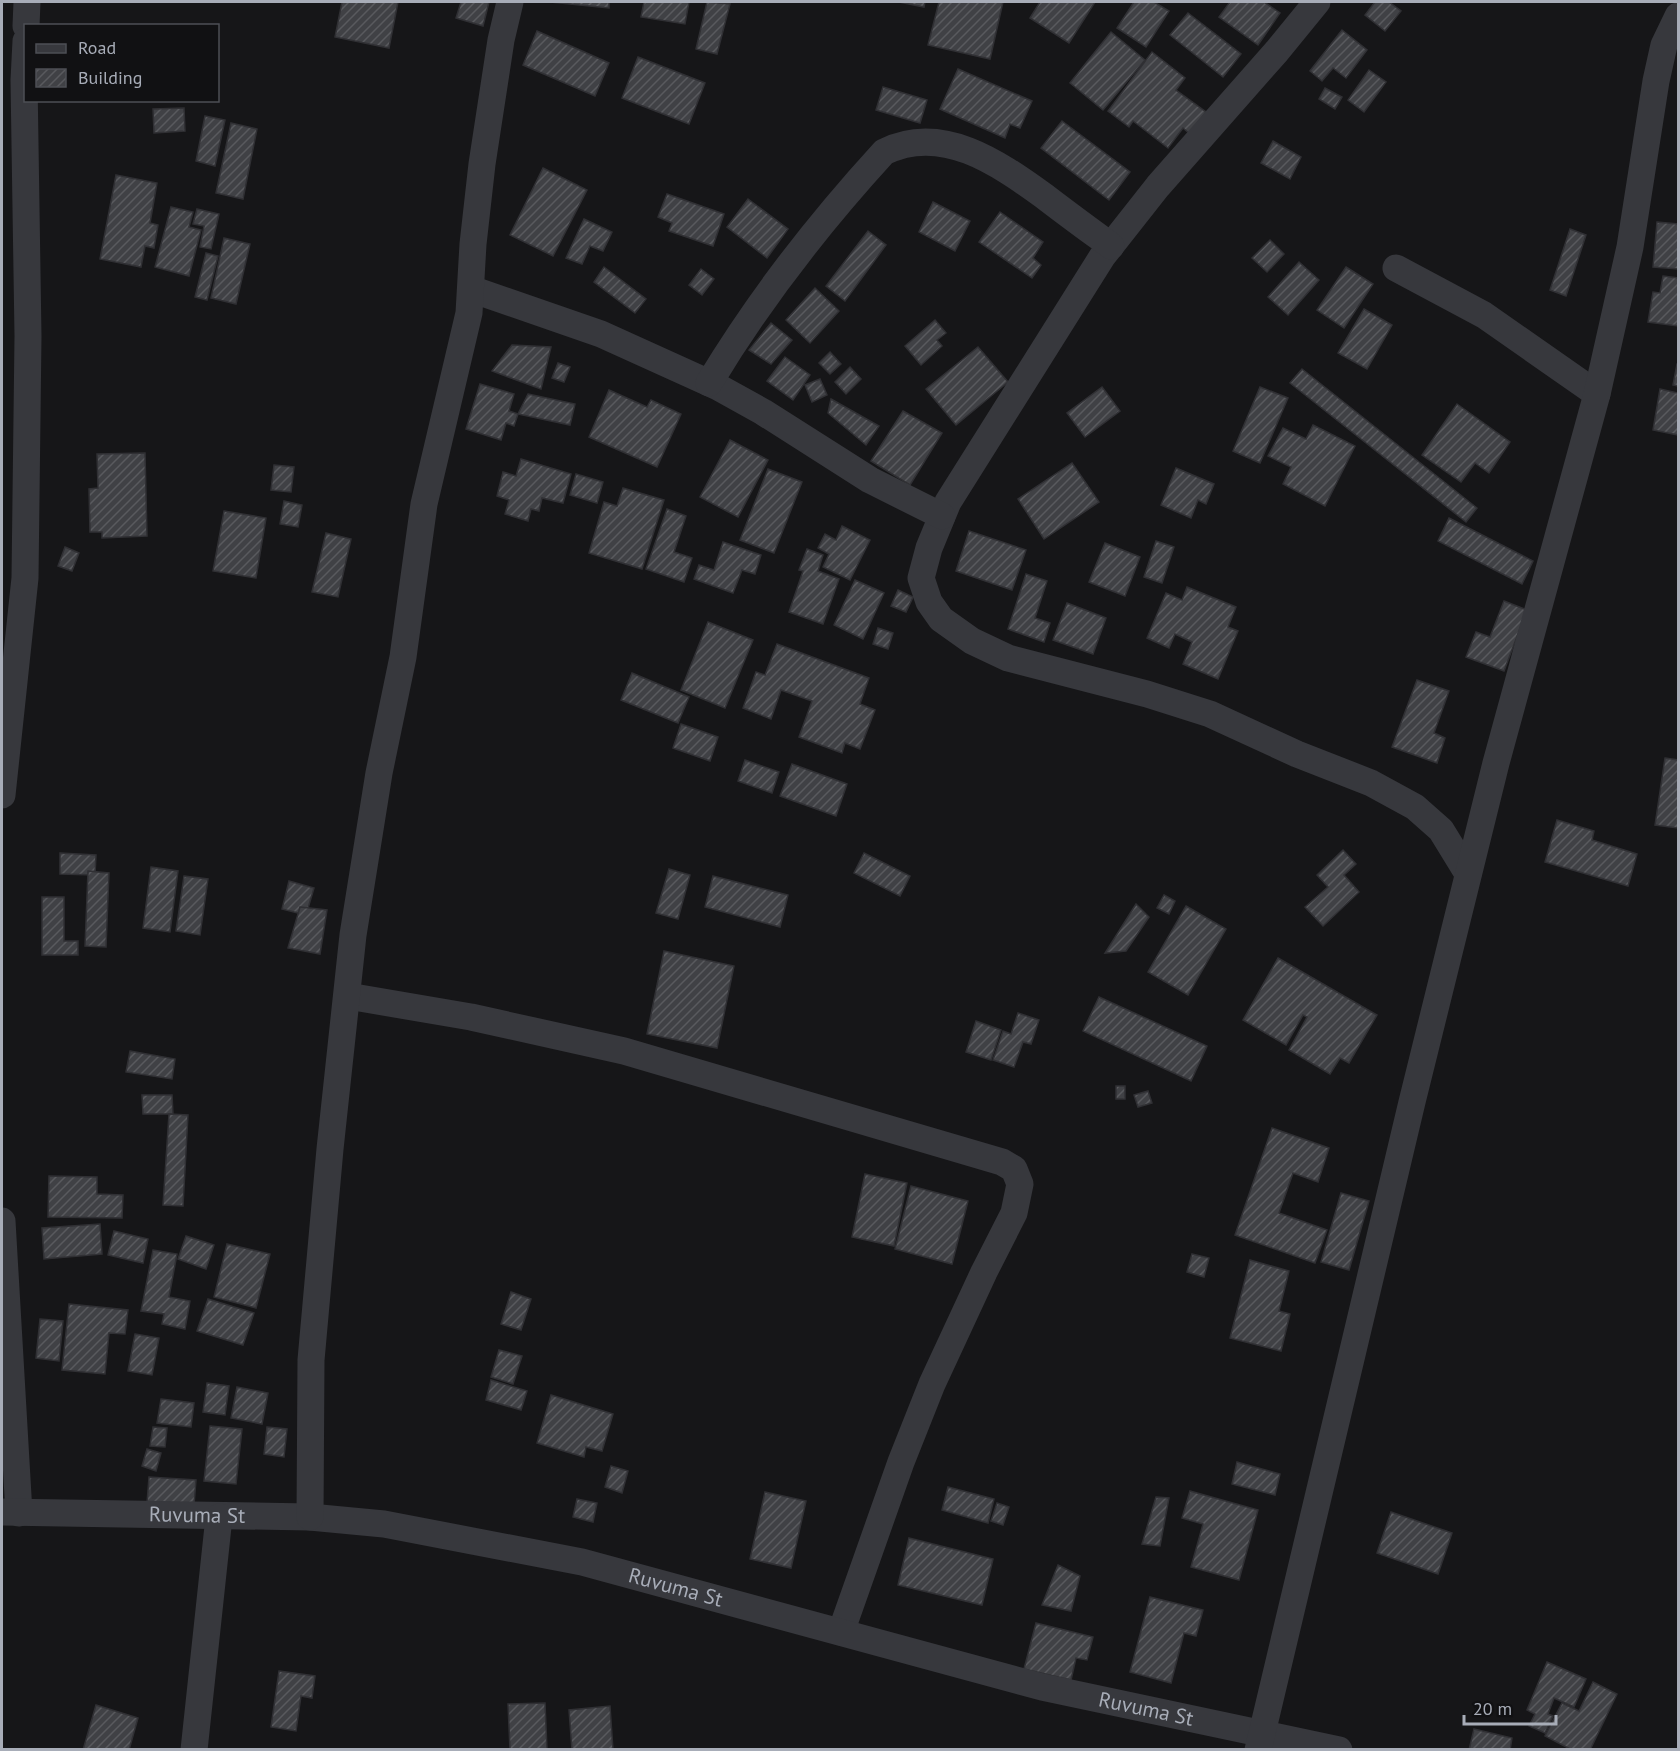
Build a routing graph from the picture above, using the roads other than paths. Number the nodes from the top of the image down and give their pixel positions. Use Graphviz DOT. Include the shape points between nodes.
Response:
graph roads {
  1 [pos="27,2"];
  2 [pos="510,2"];
  3 [pos="1317,2"];
  4 [pos="1678,16"];
  5 [pos="26,24"];
  6 [pos="24,102"];
  7 [pos="1111,246"];
  8 [pos="1396,268"];
  9 [pos="471,289"];
  10 [pos="709,383"];
  11 [pos="1597,394"];
  12 [pos="942,516"];
  13 [pos="2,795"];
  14 [pos="1468,874"];
  15 [pos="348,996"];
  16 [pos="2,1221"];
  17 [pos="10,1513"];
  18 [pos="219,1517"];
  19 [pos="310,1517"];
  20 [pos="841,1632"];
  21 [pos="1260,1742"];
  22 [pos="194,1749"];
  23 [pos="1339,1749"];
  1 -- 5 [label="street"];
  2 -- 9 [label="street" via="482,164"];
  3 -- 7 [label="street"];
  4 -- 11 [label="street" via="1664,45 1656,81 1630,247"];
  6 -- 13 [label="street" via="28,336 25,578"];
  7 -- 10 [label="street" via="986,157 933,142 896,146 884,152 821,225 766,295"];
  7 -- 12 [label="street" via="1036,360"];
  8 -- 11 [label="street" via="1484,315"];
  9 -- 10 [label="street" via="601,334"];
  9 -- 15 [label="street" via="424,504 403,657 379,773 353,935"];
  10 -- 12 [label="street" via="763,412 870,480"];
  11 -- 14 [label="street"];
  12 -- 14 [label="street" via="921,578 929,602 941,619 972,641 1008,658 1210,714 1371,783 1415,807 1441,830"];
  14 -- 21 [label="street"];
  15 -- 19 [label="street" via="311,1360"];
  15 -- 20 [label="street" via="460,1015 624,1051 1002,1161 1017,1173 1020,1184 1014,1213 932,1384"];
  16 -- 17 [label="street"];
  17 -- 18 [label="street, Ruvuma St"];
  18 -- 19 [label="street, Ruvuma St"];
  18 -- 22 [label="street"];
  19 -- 20 [label="street, Ruvuma St" via="384,1524 582,1562"];
  20 -- 21 [label="street, Ruvuma St"];
  21 -- 23 [label="street, Ruvuma St"];
}
